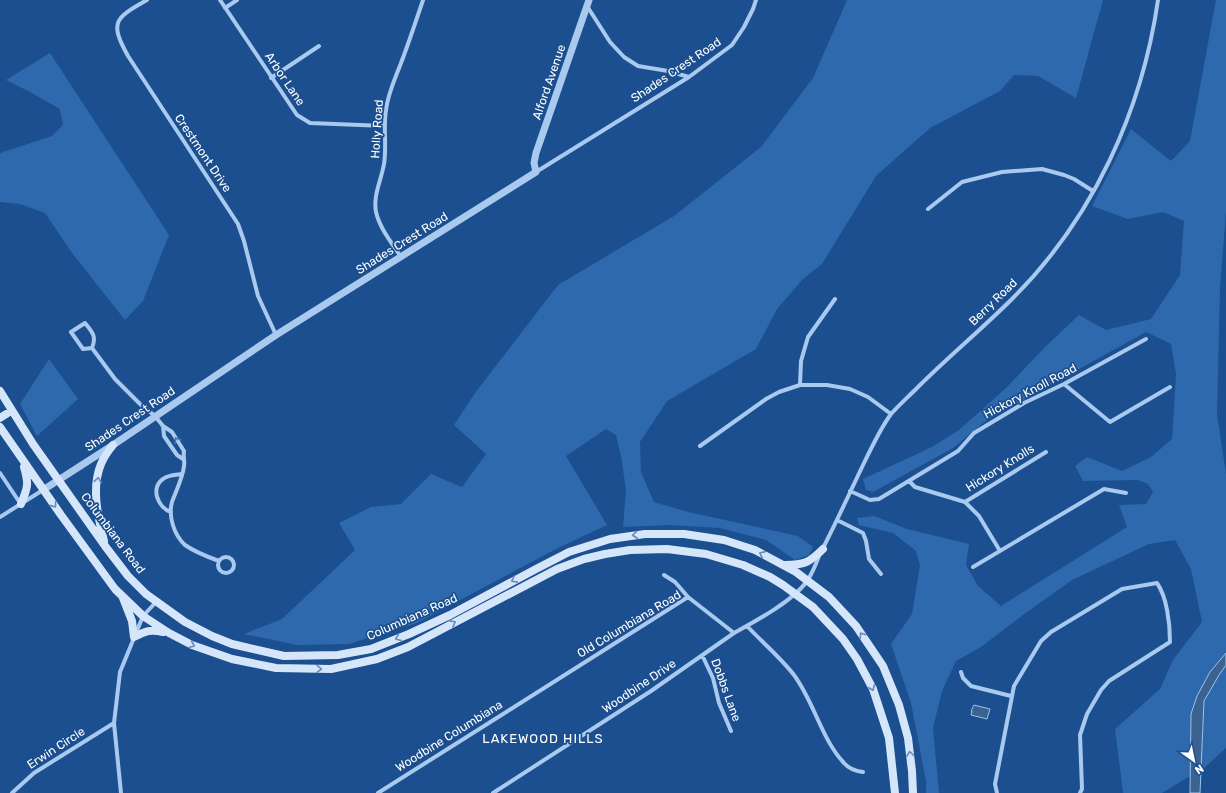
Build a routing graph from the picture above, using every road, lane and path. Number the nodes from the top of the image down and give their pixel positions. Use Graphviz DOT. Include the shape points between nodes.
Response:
graph roads {
  1 [pos="147,0"];
  2 [pos="220,0"];
  3 [pos="237,0"];
  4 [pos="423,0"];
  5 [pos="756,0"];
  6 [pos="1158,0"];
  7 [pos="588,3"];
  8 [pos="225,8"];
  9 [pos="319,46"];
  10 [pos="689,77"];
  11 [pos="271,78"];
  12 [pos="385,126"];
  13 [pos="536,172"];
  14 [pos="1093,192"];
  15 [pos="928,209"];
  16 [pos="401,257"];
  17 [pos="836,299"];
  18 [pos="276,335"];
  19 [pos="1146,339"];
  20 [pos="92,348"];
  21 [pos="1064,384"];
  22 [pos="800,385"];
  23 [pos="1170,387"];
  24 [pos="0,391"];
  25 [pos="11,411"];
  26 [pos="891,414"];
  27 [pos="155,416"];
  28 [pos="0,418"];
  29 [pos="163,426"];
  30 [pos="0,427"];
  31 [pos="113,445"];
  32 [pos="700,446"];
  33 [pos="1046,452"];
  34 [pos="183,459"];
  35 [pos="22,460"];
  36 [pos="0,473"];
  37 [pos="182,474"];
  38 [pos="58,480"];
  39 [pos="909,480"];
  40 [pos="43,490"];
  41 [pos="850,491"];
  42 [pos="1126,493"];
  43 [pos="965,502"];
  44 [pos="21,504"];
  45 [pos="171,512"];
  46 [pos="0,517"];
  47 [pos="837,520"];
  48 [pos="105,546"];
  49 [pos="823,549"];
  50 [pos="1000,551"];
  51 [pos="552,560"];
  52 [pos="219,562"];
  53 [pos="785,565"];
  54 [pos="973,567"];
  55 [pos="557,569"];
  56 [pos="881,574"];
  57 [pos="664,575"];
  58 [pos="807,581"];
  59 [pos="796,593"];
  60 [pos="122,595"];
  61 [pos="688,597"];
  62 [pos="156,602"];
  63 [pos="143,616"];
  64 [pos="747,626"];
  65 [pos="169,633"];
  66 [pos="734,633"];
  67 [pos="134,637"];
  68 [pos="702,655"];
  69 [pos="961,672"];
  70 [pos="532,696"];
  71 [pos="1011,696"];
  72 [pos="114,723"];
  73 [pos="731,732"];
  74 [pos="863,772"];
  75 [pos="12,793"];
  76 [pos="121,793"];
  77 [pos="378,793"];
  78 [pos="493,793"];
  79 [pos="895,793"];
  80 [pos="913,793"];
  81 [pos="997,793"];
  82 [pos="1080,793"];
  1 -- 18 [label="street, Crestmont Drive" via="126,12 118,20 117,28 121,43 238,224 258,296"];
  2 -- 8 [label="street, Arbor Lane"];
  3 -- 8 [label="street"];
  4 -- 12 [label="street, Holly Road" via="388,97"];
  5 -- 10 [label="street, Shades Crest Road" via="732,46"];
  6 -- 14 [label="street, Berry Road" via="1150,46 1139,86 1114,151"];
  7 -- 10 [label="street" via="610,42 624,57 638,66"];
  7 -- 13 [label="street, Alford Avenue" via="536,153"];
  8 -- 11 [label="street, Arbor Lane"];
  9 -- 11 [label="street"];
  10 -- 13 [label="street, Shades Crest Road"];
  11 -- 12 [label="street, Arbor Lane" via="297,115 310,123"];
  12 -- 16 [label="street, Holly Road" via="386,154 375,204 379,221"];
  13 -- 16 [label="street, Shades Crest Road"];
  14 -- 15 [label="street" via="1074,179 1042,169 1002,172 962,182"];
  14 -- 26 [label="street, Berry Road" via="1066,234 1027,283"];
  16 -- 18 [label="street, Shades Crest Road"];
  17 -- 22 [label="street" via="808,337 801,361"];
  18 -- 27 [label="street, Shades Crest Road"];
  19 -- 21 [label="street, Hickory Knoll Road"];
  20 -- 20 [label="street" via="83,349 71,332 86,323 94,335"];
  20 -- 27 [label="street" via="115,379"];
  21 -- 23 [label="street" via="1110,422"];
  21 -- 39 [label="street, Hickory Knoll Road" via="1024,402 974,432 958,450"];
  22 -- 26 [label="street" via="827,385 850,389 868,397"];
  22 -- 32 [label="street" via="766,399"];
  24 -- 25 [label="main road, Columbiana Road"];
  25 -- 28 [label="main road"];
  25 -- 38 [label="main road, Columbiana Road"];
  26 -- 41 [label="street, Berry Road"];
  27 -- 29 [label="street"];
  27 -- 31 [label="street, Shades Crest Road"];
  29 -- 34 [label="street" via="164,436 177,455"];
  34 -- 29 [label="street, one-way" via="184,451 172,432"];
  30 -- 35 [label="main road, Columbiana Road"];
  31 -- 38 [label="street, Shades Crest Road"];
  48 -- 31 [label="main road, one-way" via="97,510 97,482 100,465"];
  33 -- 43 [label="street, Hickory Knolls"];
  34 -- 37 [label="street"];
  35 -- 40 [label="main road, Columbiana Road"];
  35 -- 44 [label="main road" via="28,481"];
  36 -- 44 [label="street"];
  37 -- 45 [label="street"];
  37 -- 45 [label="street" via="168,476 158,486 158,501"];
  38 -- 40 [label="street, Shades Crest Road"];
  38 -- 48 [label="main road, Columbiana Road"];
  39 -- 41 [label="street" via="875,500 866,499"];
  39 -- 43 [label="street, Hickory Knolls" via="915,487"];
  40 -- 44 [label="street"];
  40 -- 60 [label="main road, Columbiana Road, one-way"];
  41 -- 47 [label="street, Berry Road"];
  42 -- 50 [label="street" via="1104,489"];
  43 -- 50 [label="street, Hickory Knolls" via="979,516"];
  44 -- 46 [label="street"];
  45 -- 52 [label="street" via="174,527 185,544"];
  47 -- 49 [label="street, Berry Road"];
  47 -- 56 [label="street" via="863,533 869,560"];
  48 -- 62 [label="main road, Columbiana Road" via="128,576"];
  49 -- 53 [label="main road" via="806,563"];
  49 -- 58 [label="street, Berry Road"];
  50 -- 54 [label="street"];
  53 -- 51 [label="main road, Columbiana Road, one-way" via="754,550 724,540 671,533 610,539"];
  51 -- 55 [label="main road"];
  51 -- 62 [label="main road, Columbiana Road, one-way" via="410,634 371,649 338,655 284,656 232,644 184,622"];
  53 -- 58 [label="main road, Columbiana Road"];
  55 -- 59 [label="main road, Columbiana Road" via="618,551 681,550 743,565 770,577"];
  65 -- 55 [label="main road, Columbiana Road, one-way" via="192,645 232,659 276,668 331,669 377,659 408,647"];
  57 -- 61 [label="street" via="675,582"];
  58 -- 59 [label="street, Berry Road"];
  80 -- 58 [label="main road, Columbiana Road, one-way" via="908,738 899,705 883,666 856,626 829,597"];
  59 -- 64 [label="street, Woodbine Drive"];
  59 -- 79 [label="main road, Columbiana Road, one-way" via="843,639 873,689 889,738"];
  60 -- 63 [label="main road, Columbiana Road"];
  60 -- 67 [label="main road" via="132,621"];
  61 -- 66 [label="street, Old Columbiana Road"];
  61 -- 70 [label="street, Old Columbiana Road"];
  62 -- 63 [label="street"];
  63 -- 65 [label="main road, Columbiana Road"];
  63 -- 67 [label="street"];
  64 -- 66 [label="street, Woodbine Drive"];
  64 -- 74 [label="street" via="793,674 804,690 830,744 844,764 853,771"];
  65 -- 67 [label="main road" via="153,630"];
  66 -- 68 [label="street, Woodbine Drive"];
  67 -- 72 [label="street" via="120,672"];
  68 -- 73 [label="street, Dobbs Lane" via="713,678"];
  68 -- 78 [label="street, Woodbine Drive"];
  69 -- 71 [label="street" via="971,686"];
  70 -- 77 [label="street, Woodbine Columbiana"];
  71 -- 81 [label="street" via="995,784"];
  71 -- 82 [label="street" via="1014,686 1041,641 1051,632 1122,589 1157,582 1162,590 1170,628 1170,642 1109,681 1100,690 1087,714 1080,735"];
  72 -- 75 [label="street, Erwin Circle" via="34,773"];
  72 -- 76 [label="street"];
}
